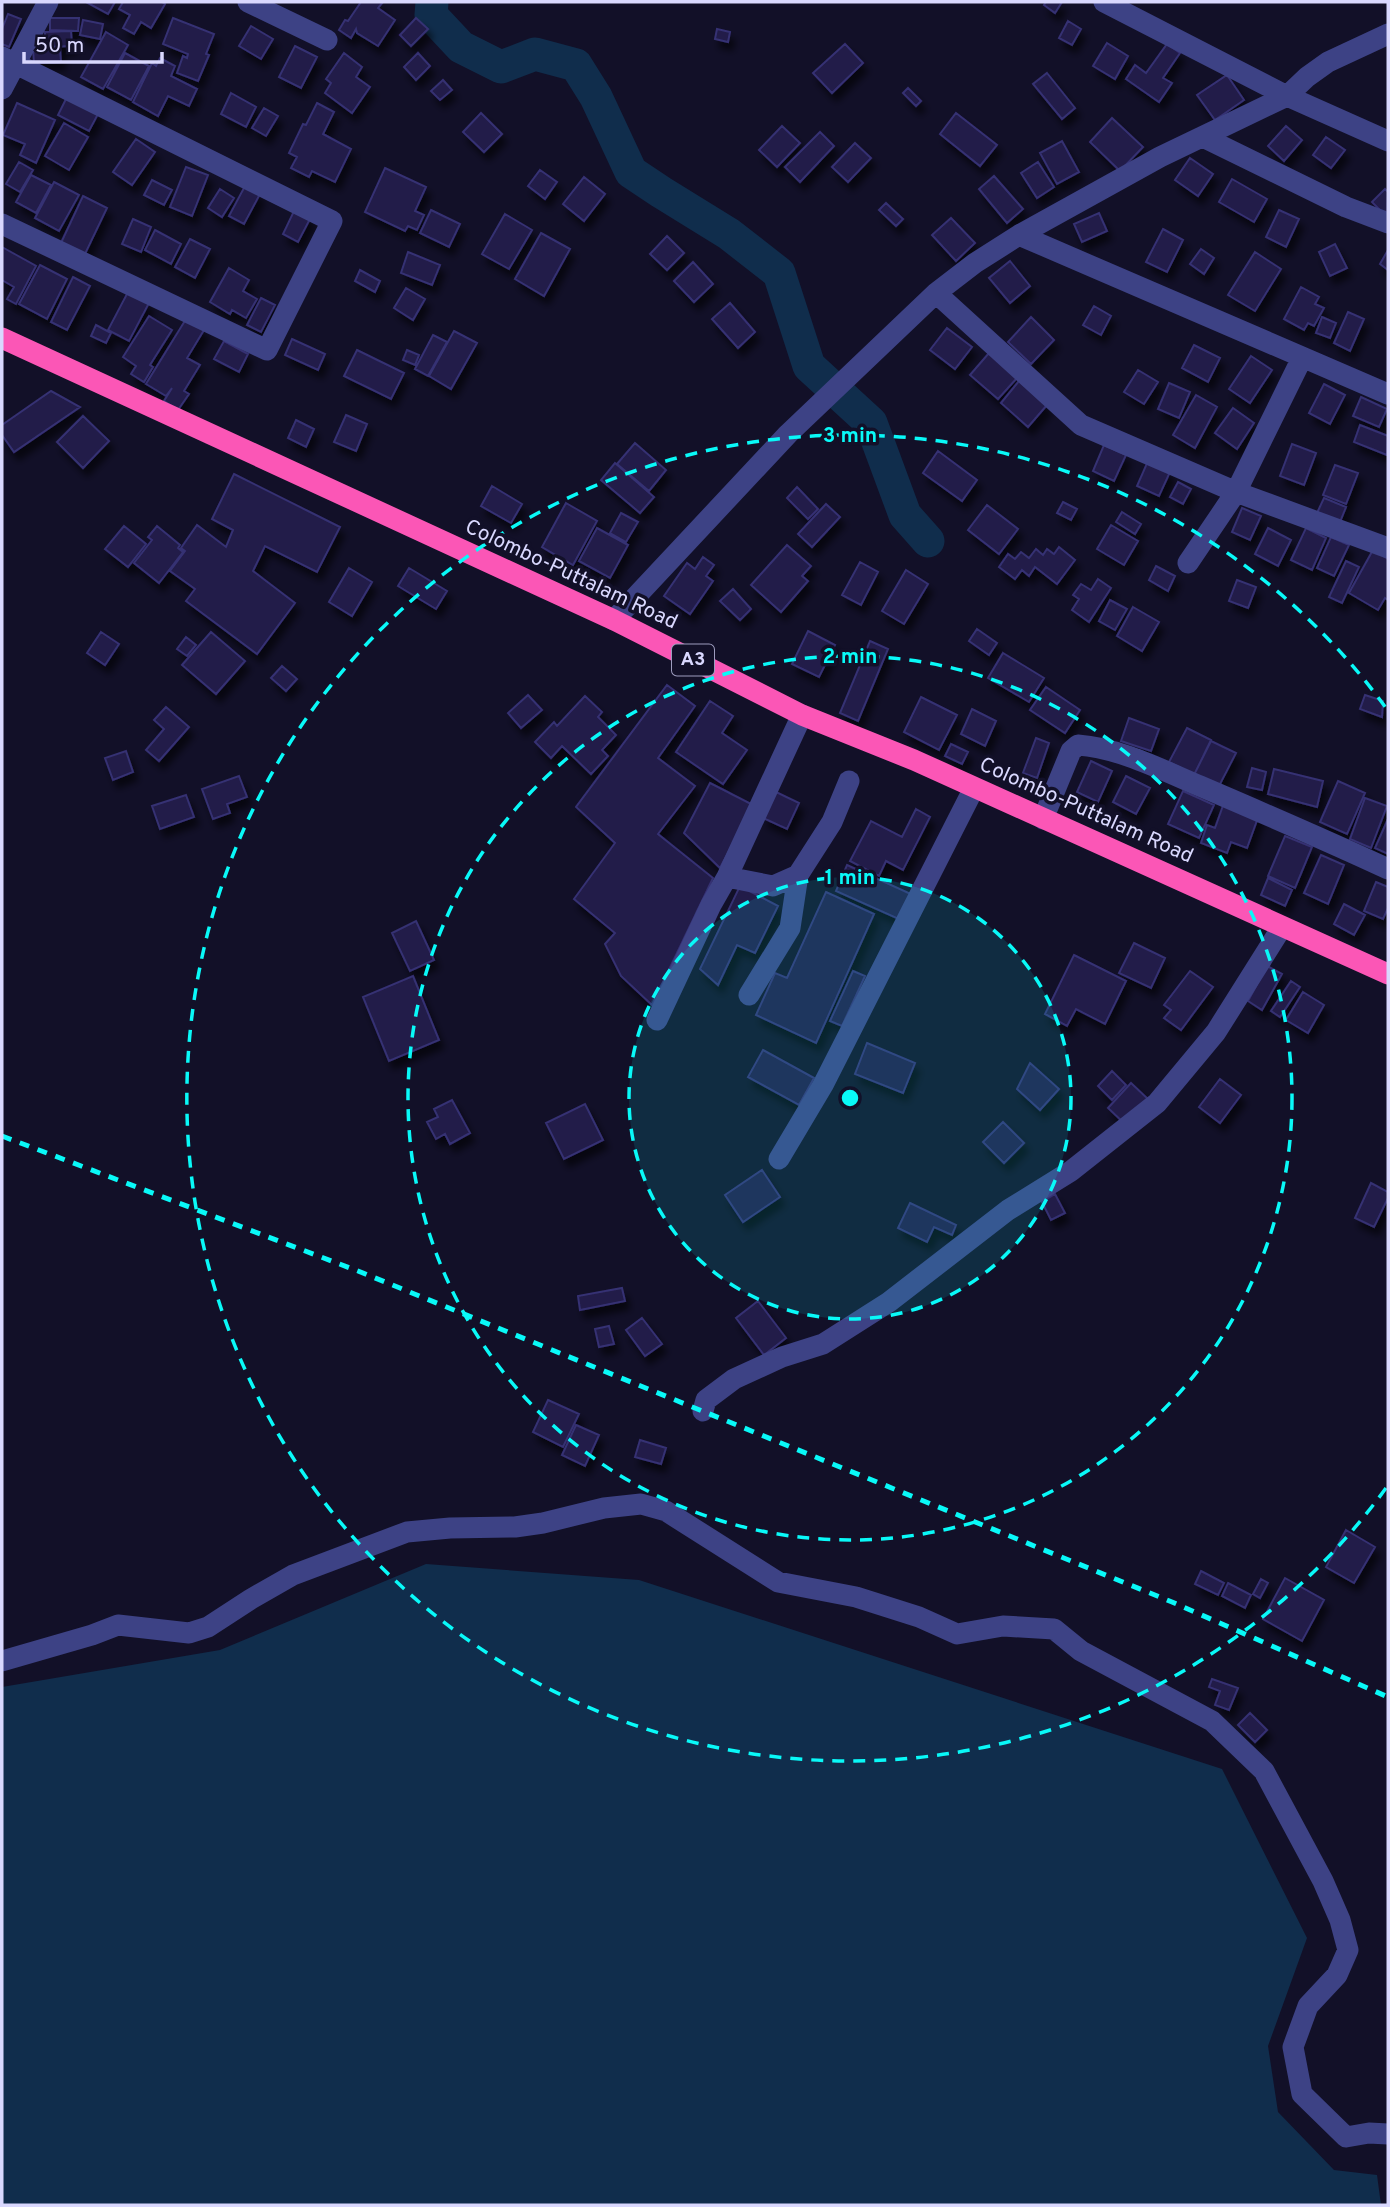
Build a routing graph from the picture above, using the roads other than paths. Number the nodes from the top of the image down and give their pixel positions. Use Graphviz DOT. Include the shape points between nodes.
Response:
graph roads {
  1 [pos="48,2"];
  2 [pos="248,2"];
  3 [pos="1104,2"];
  4 [pos="1388,34"];
  5 [pos="327,40"];
  6 [pos="9,60"];
  7 [pos="2,89"];
  8 [pos="1287,96"];
  9 [pos="1203,137"];
  10 [pos="1388,141"];
  11 [pos="1388,223"];
  12 [pos="2,224"];
  13 [pos="1019,235"];
  14 [pos="936,293"];
  15 [pos="2,338"];
  16 [pos="1302,358"];
  17 [pos="1388,394"];
  18 [pos="1236,492"];
  19 [pos="1388,548"];
  20 [pos="1188,563"];
  21 [pos="614,620"];
  22 [pos="802,715"];
  23 [pos="849,780"];
  24 [pos="974,788"];
  25 [pos="1043,819"];
  26 [pos="1388,869"];
  27 [pos="798,875"];
  28 [pos="727,877"];
  29 [pos="1282,927"];
  30 [pos="1387,970"];
  31 [pos="749,995"];
  32 [pos="657,1020"];
  33 [pos="779,1159"];
  34 [pos="702,1411"];
  35 [pos="2,1661"];
  36 [pos="1388,2134"];
  1 -- 6 [label="street"];
  2 -- 5 [label="street"];
  3 -- 8 [label="street"];
  4 -- 8 [label="street" via="1328,62"];
  6 -- 7 [label="street"];
  6 -- 12 [label="street" via="332,221 267,350"];
  8 -- 9 [label="street"];
  8 -- 10 [label="street"];
  9 -- 11 [label="street"];
  9 -- 13 [label="street"];
  13 -- 14 [label="street"];
  13 -- 16 [label="street"];
  14 -- 18 [label="street" via="1081,425"];
  14 -- 21 [label="street" via="788,434"];
  15 -- 21 [label="highway, Colombo-Puttalam Road / A3"];
  16 -- 17 [label="street"];
  16 -- 18 [label="street"];
  18 -- 19 [label="street"];
  18 -- 20 [label="street"];
  21 -- 22 [label="highway, Colombo-Puttalam Road / A3"];
  22 -- 24 [label="highway, Colombo-Puttalam Road / A3"];
  22 -- 28 [label="street"];
  23 -- 27 [label="street" via="832,822"];
  24 -- 25 [label="highway, Colombo-Puttalam Road / A3"];
  24 -- 33 [label="street" via="823,1085"];
  25 -- 26 [label="street" via="1071,751 1078,745 1090,746 1140,761"];
  25 -- 29 [label="highway, Colombo-Puttalam Road / A3"];
  27 -- 28 [label="street" via="773,886"];
  27 -- 31 [label="street" via="790,928"];
  28 -- 32 [label="street"];
  29 -- 30 [label="highway, Colombo-Puttalam Road / A3"];
  29 -- 34 [label="street" via="1216,1032 1157,1103 890,1302 823,1344 734,1379 706,1400"];
  35 -- 36 [label="street" via="118,1625 190,1633 208,1627 293,1575 407,1532 515,1527 641,1504 666,1511 778,1582 856,1597 957,1634 1003,1626 1054,1629 1081,1651 1212,1721 1264,1771 1323,1881 1348,1950 1337,1975 1308,2006 1293,2047 1302,2094 1346,2137"];
}
